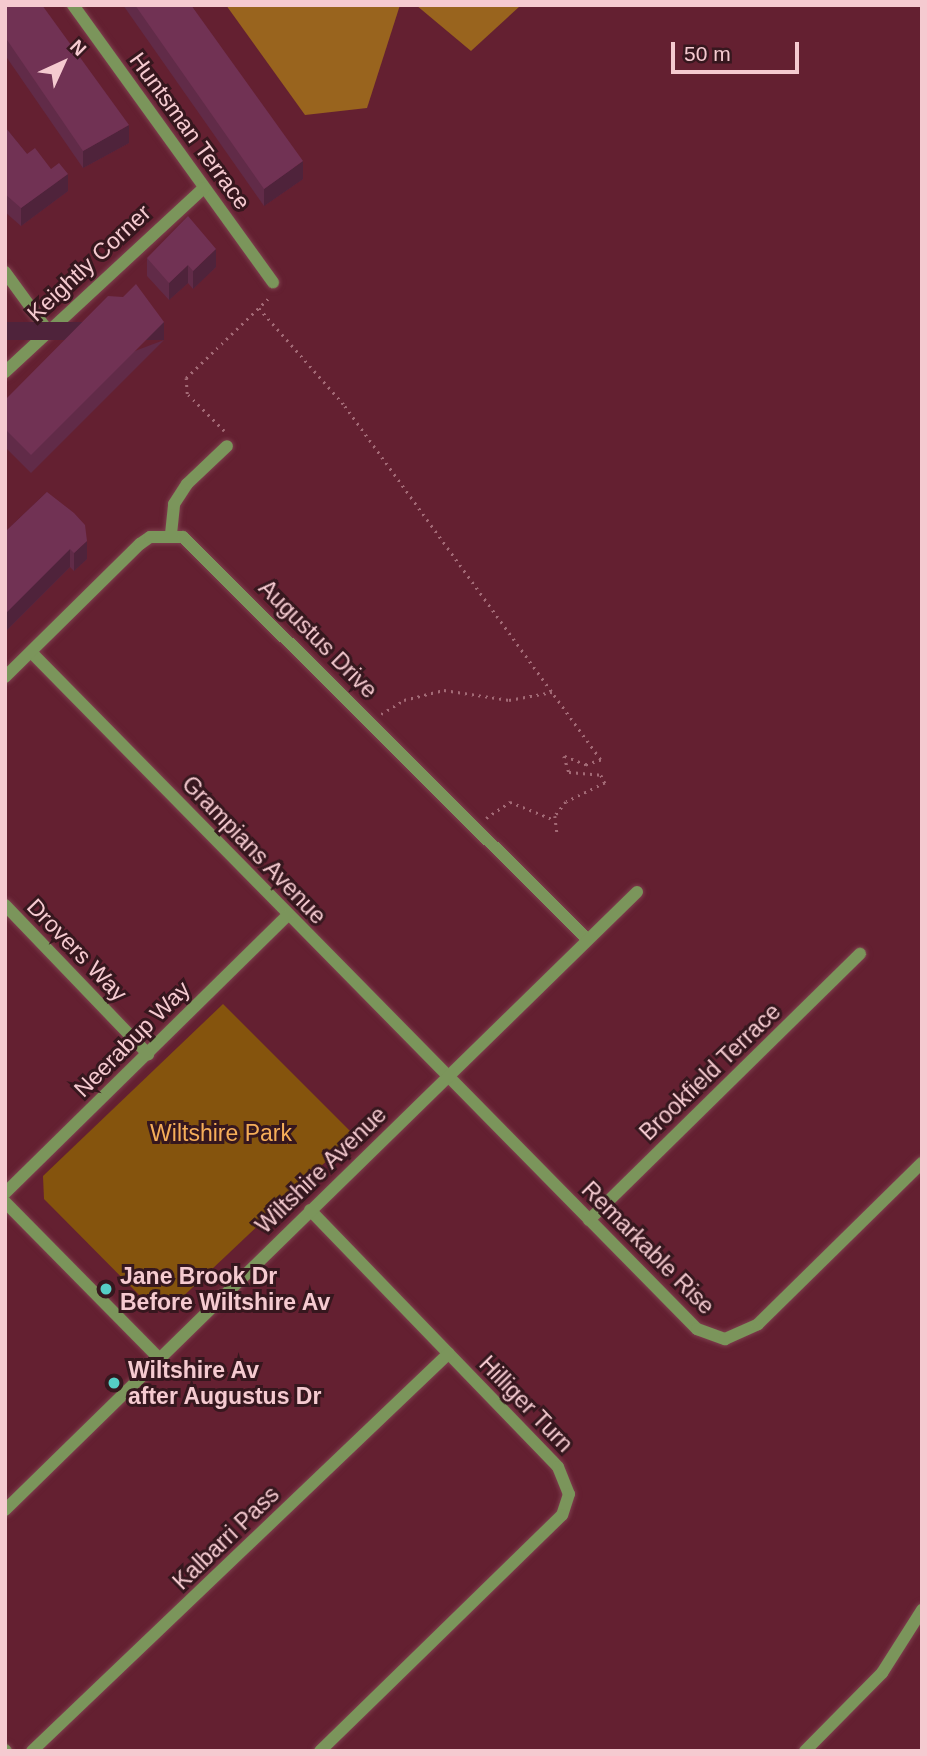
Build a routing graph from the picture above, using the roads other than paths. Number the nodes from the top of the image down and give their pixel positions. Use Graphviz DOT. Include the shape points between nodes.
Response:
graph roads {
  1 [pos="73,5"];
  2 [pos="204,188"];
  3 [pos="5,272"];
  4 [pos="273,282"];
  5 [pos="48,331"];
  6 [pos="5,372"];
  7 [pos="228,442"];
  8 [pos="171,534"];
  9 [pos="31,652"];
  10 [pos="5,677"];
  11 [pos="637,892"];
  12 [pos="5,905"];
  13 [pos="288,915"];
  14 [pos="588,940"];
  15 [pos="860,954"];
  16 [pos="148,1054"];
  17 [pos="447,1077"];
  18 [pos="922,1163"];
  19 [pos="5,1194"];
  20 [pos="5,1202"];
  21 [pos="310,1210"];
  22 [pos="589,1220"];
  23 [pos="449,1353"];
  24 [pos="159,1358"];
  25 [pos="5,1510"];
  26 [pos="922,1610"];
  27 [pos="32,1751"];
  28 [pos="320,1751"];
  29 [pos="804,1751"];
  1 -- 2 [label="street, Huntsman Terrace"];
  2 -- 4 [label="street, Huntsman Terrace"];
  2 -- 5 [label="street, Keightly Corner"];
  3 -- 5 [label="street"];
  5 -- 6 [label="street, Keightly Corner"];
  7 -- 8 [label="street" via="174,504"];
  8 -- 9 [label="street" via="140,544"];
  8 -- 14 [label="street, Augustus Drive" via="196,546"];
  9 -- 10 [label="street"];
  9 -- 13 [label="street, Grampians Avenue"];
  11 -- 14 [label="street, Wiltshire Avenue"];
  12 -- 16 [label="street, Drovers Way"];
  13 -- 16 [label="street, Neerabup Way"];
  13 -- 17 [label="street, Grampians Avenue"];
  14 -- 17 [label="street, Wiltshire Avenue"];
  15 -- 22 [label="street, Brookfield Terrace"];
  16 -- 19 [label="street, Neerabup Way"];
  17 -- 21 [label="street, Wiltshire Avenue"];
  17 -- 22 [label="street, Remarkable Rise"];
  18 -- 22 [label="street, Remarkable Rise" via="758,1324 725,1339 697,1329"];
  20 -- 24 [label="street"];
  21 -- 23 [label="street, Hilliger Turn"];
  21 -- 24 [label="street, Wiltshire Avenue"];
  23 -- 27 [label="street, Kalbarri Pass"];
  23 -- 28 [label="street, Hilliger Turn" via="558,1467 568,1484 565,1510"];
  24 -- 25 [label="street, Wiltshire Avenue"];
  26 -- 29 [label="street" via="882,1673"];
}
